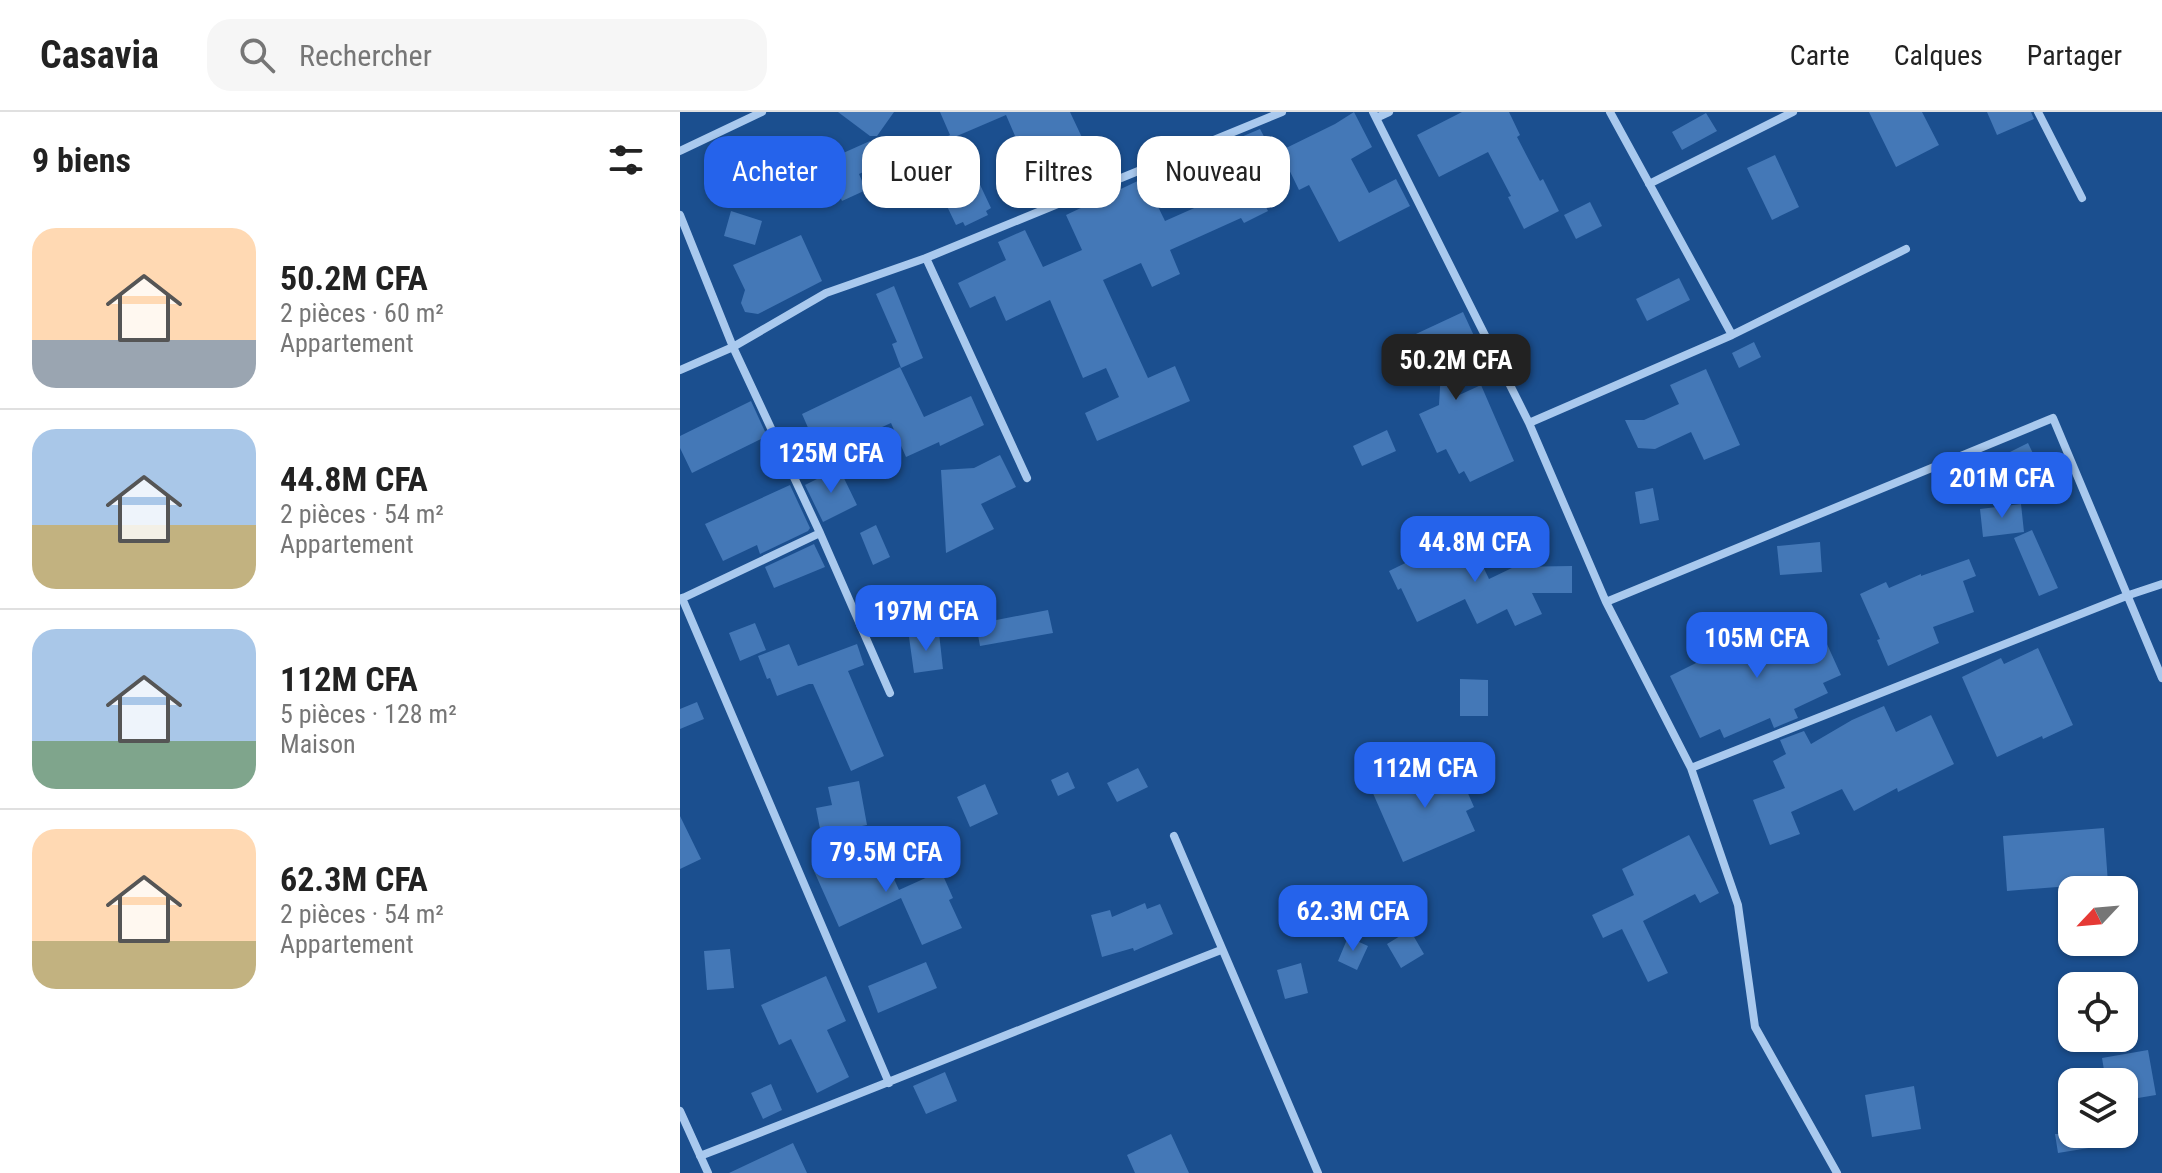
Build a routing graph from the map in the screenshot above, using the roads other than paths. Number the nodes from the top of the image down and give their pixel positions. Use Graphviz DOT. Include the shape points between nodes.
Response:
graph roads {
  1 [pos="762,112"];
  2 [pos="1282,112"];
  3 [pos="1389,112"];
  4 [pos="1610,112"];
  5 [pos="1793,112"];
  6 [pos="2038,112"];
  7 [pos="1375,115"];
  8 [pos="680,151"];
  9 [pos="1649,184"];
  10 [pos="2082,198"];
  11 [pos="680,215"];
  12 [pos="1906,249"];
  13 [pos="926,258"];
  14 [pos="1732,335"];
  15 [pos="733,347"];
  16 [pos="680,370"];
  17 [pos="1529,423"];
  18 [pos="1027,478"];
  19 [pos="820,533"];
  20 [pos="2162,584"];
  21 [pos="2129,595"];
  22 [pos="681,598"];
  23 [pos="1606,602"];
  24 [pos="2162,678"];
  25 [pos="890,693"];
  26 [pos="1691,768"];
  27 [pos="1174,836"];
  28 [pos="1221,950"];
  29 [pos="889,1083"];
  30 [pos="680,1111"];
  31 [pos="700,1156"];
  32 [pos="708,1173"];
  33 [pos="1318,1173"];
  34 [pos="1837,1173"];
  1 -- 8 [label="street"];
  2 -- 13 [label="street"];
  3 -- 7 [label="street"];
  4 -- 9 [label="street"];
  5 -- 9 [label="street"];
  6 -- 10 [label="street"];
  7 -- 17 [label="street"];
  9 -- 14 [label="street"];
  11 -- 15 [label="street"];
  12 -- 14 [label="street"];
  13 -- 15 [label="street" via="826,293"];
  13 -- 18 [label="street"];
  14 -- 17 [label="street"];
  15 -- 16 [label="street"];
  15 -- 19 [label="street"];
  17 -- 23 [label="street"];
  19 -- 22 [label="street"];
  19 -- 25 [label="street"];
  20 -- 21 [label="street"];
  21 -- 23 [label="street" via="2053,418"];
  21 -- 24 [label="street"];
  21 -- 26 [label="street"];
  22 -- 29 [label="street"];
  23 -- 26 [label="street"];
  26 -- 34 [label="street" via="1738,905 1755,1027"];
  27 -- 28 [label="street"];
  28 -- 29 [label="street"];
  28 -- 33 [label="street"];
  29 -- 31 [label="street"];
  30 -- 31 [label="street"];
  31 -- 32 [label="street"];
}
